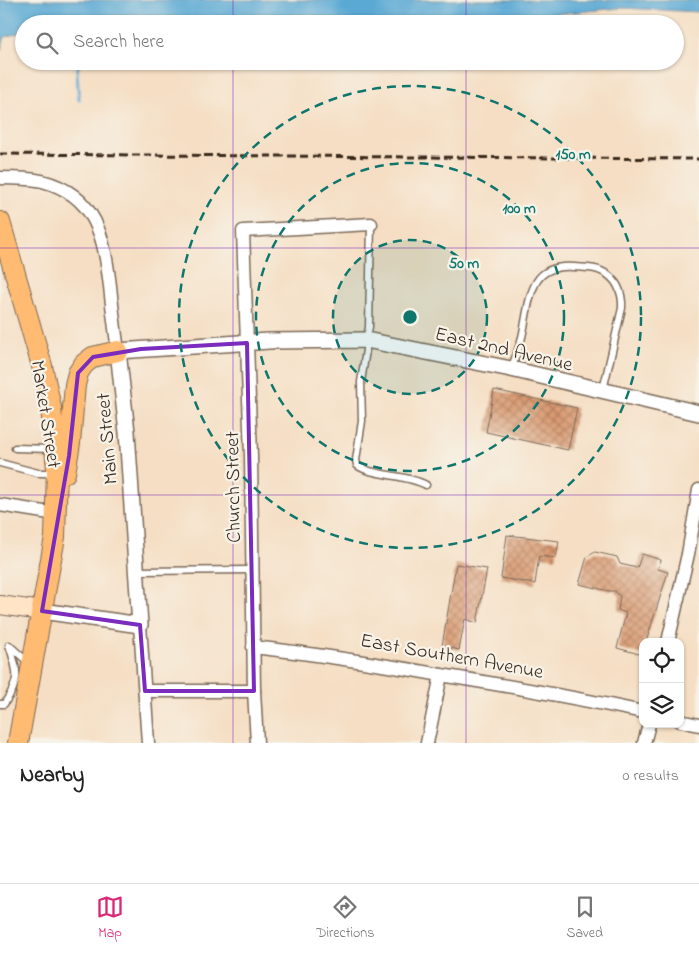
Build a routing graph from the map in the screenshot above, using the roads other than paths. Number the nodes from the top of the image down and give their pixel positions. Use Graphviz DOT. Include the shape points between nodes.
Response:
graph roads {
  1 [pos="0,178"];
  2 [pos="0,222"];
  3 [pos="371,224"];
  4 [pos="366,340"];
  5 [pos="247,342"];
  6 [pos="118,350"];
  7 [pos="511,369"];
  8 [pos="602,391"];
  9 [pos="699,414"];
  10 [pos="16,448"];
  11 [pos="56,449"];
  12 [pos="0,463"];
  13 [pos="57,474"];
  14 [pos="426,485"];
  15 [pos="699,490"];
  16 [pos="0,505"];
  17 [pos="56,514"];
  18 [pos="252,570"];
  19 [pos="137,572"];
  20 [pos="0,605"];
  21 [pos="42,611"];
  22 [pos="140,625"];
  23 [pos="669,638"];
  24 [pos="253,647"];
  25 [pos="31,665"];
  26 [pos="441,675"];
  27 [pos="145,691"];
  28 [pos="254,691"];
  29 [pos="0,704"];
  30 [pos="639,711"];
  31 [pos="684,722"];
  32 [pos="699,725"];
  33 [pos="648,728"];
  34 [pos="18,743"];
  35 [pos="148,743"];
  36 [pos="257,743"];
  37 [pos="427,743"];
  38 [pos="644,743"];
  1 -- 6 [label="street, Main Street" via="51,184 80,202 96,222 105,247"];
  2 -- 11 [label="highway, Market Street" via="42,366"];
  3 -- 4 [label="lane"];
  3 -- 5 [label="street, Church Street" via="244,231"];
  4 -- 5 [label="street, East 2nd Avenue"];
  4 -- 7 [label="street, East 2nd Avenue"];
  4 -- 14 [label="lane" via="357,465 365,470 404,477"];
  5 -- 6 [label="street, East 2nd Avenue"];
  5 -- 18 [label="street, Church Street"];
  6 -- 17 [label="highway" via="93,357 78,373 69,456"];
  6 -- 19 [label="street, Main Street"];
  7 -- 8 [label="street, East 2nd Avenue"];
  7 -- 8 [label="lane" via="537,281 552,269 562,266 599,270 617,284 622,301"];
  8 -- 9 [label="street, East 2nd Avenue"];
  10 -- 11 [label="lane"];
  11 -- 13 [label="highway, Market Street"];
  12 -- 13 [label="lane" via="38,473"];
  13 -- 17 [label="highway, Market Street"];
  15 -- 23 [label="street"];
  16 -- 17 [label="street"];
  17 -- 21 [label="highway, Market Street"];
  18 -- 19 [label="lane"];
  18 -- 24 [label="street, Church Street"];
  19 -- 22 [label="street, Main Street"];
  20 -- 21 [label="main road"];
  21 -- 22 [label="street"];
  21 -- 25 [label="highway, Market Street"];
  22 -- 27 [label="street, Main Street"];
  24 -- 26 [label="street, East Southern Avenue"];
  24 -- 28 [label="street, Church Street"];
  25 -- 29 [label="lane" via="9,645 17,667 14,690 4,704"];
  25 -- 34 [label="highway, Market Street"];
  26 -- 30 [label="street, East Southern Avenue"];
  26 -- 37 [label="street"];
  27 -- 28 [label="street"];
  27 -- 35 [label="street, Main Street"];
  28 -- 36 [label="street, Church Street"];
  31 -- 32 [label="street"];
  33 -- 38 [label="street"];
}
